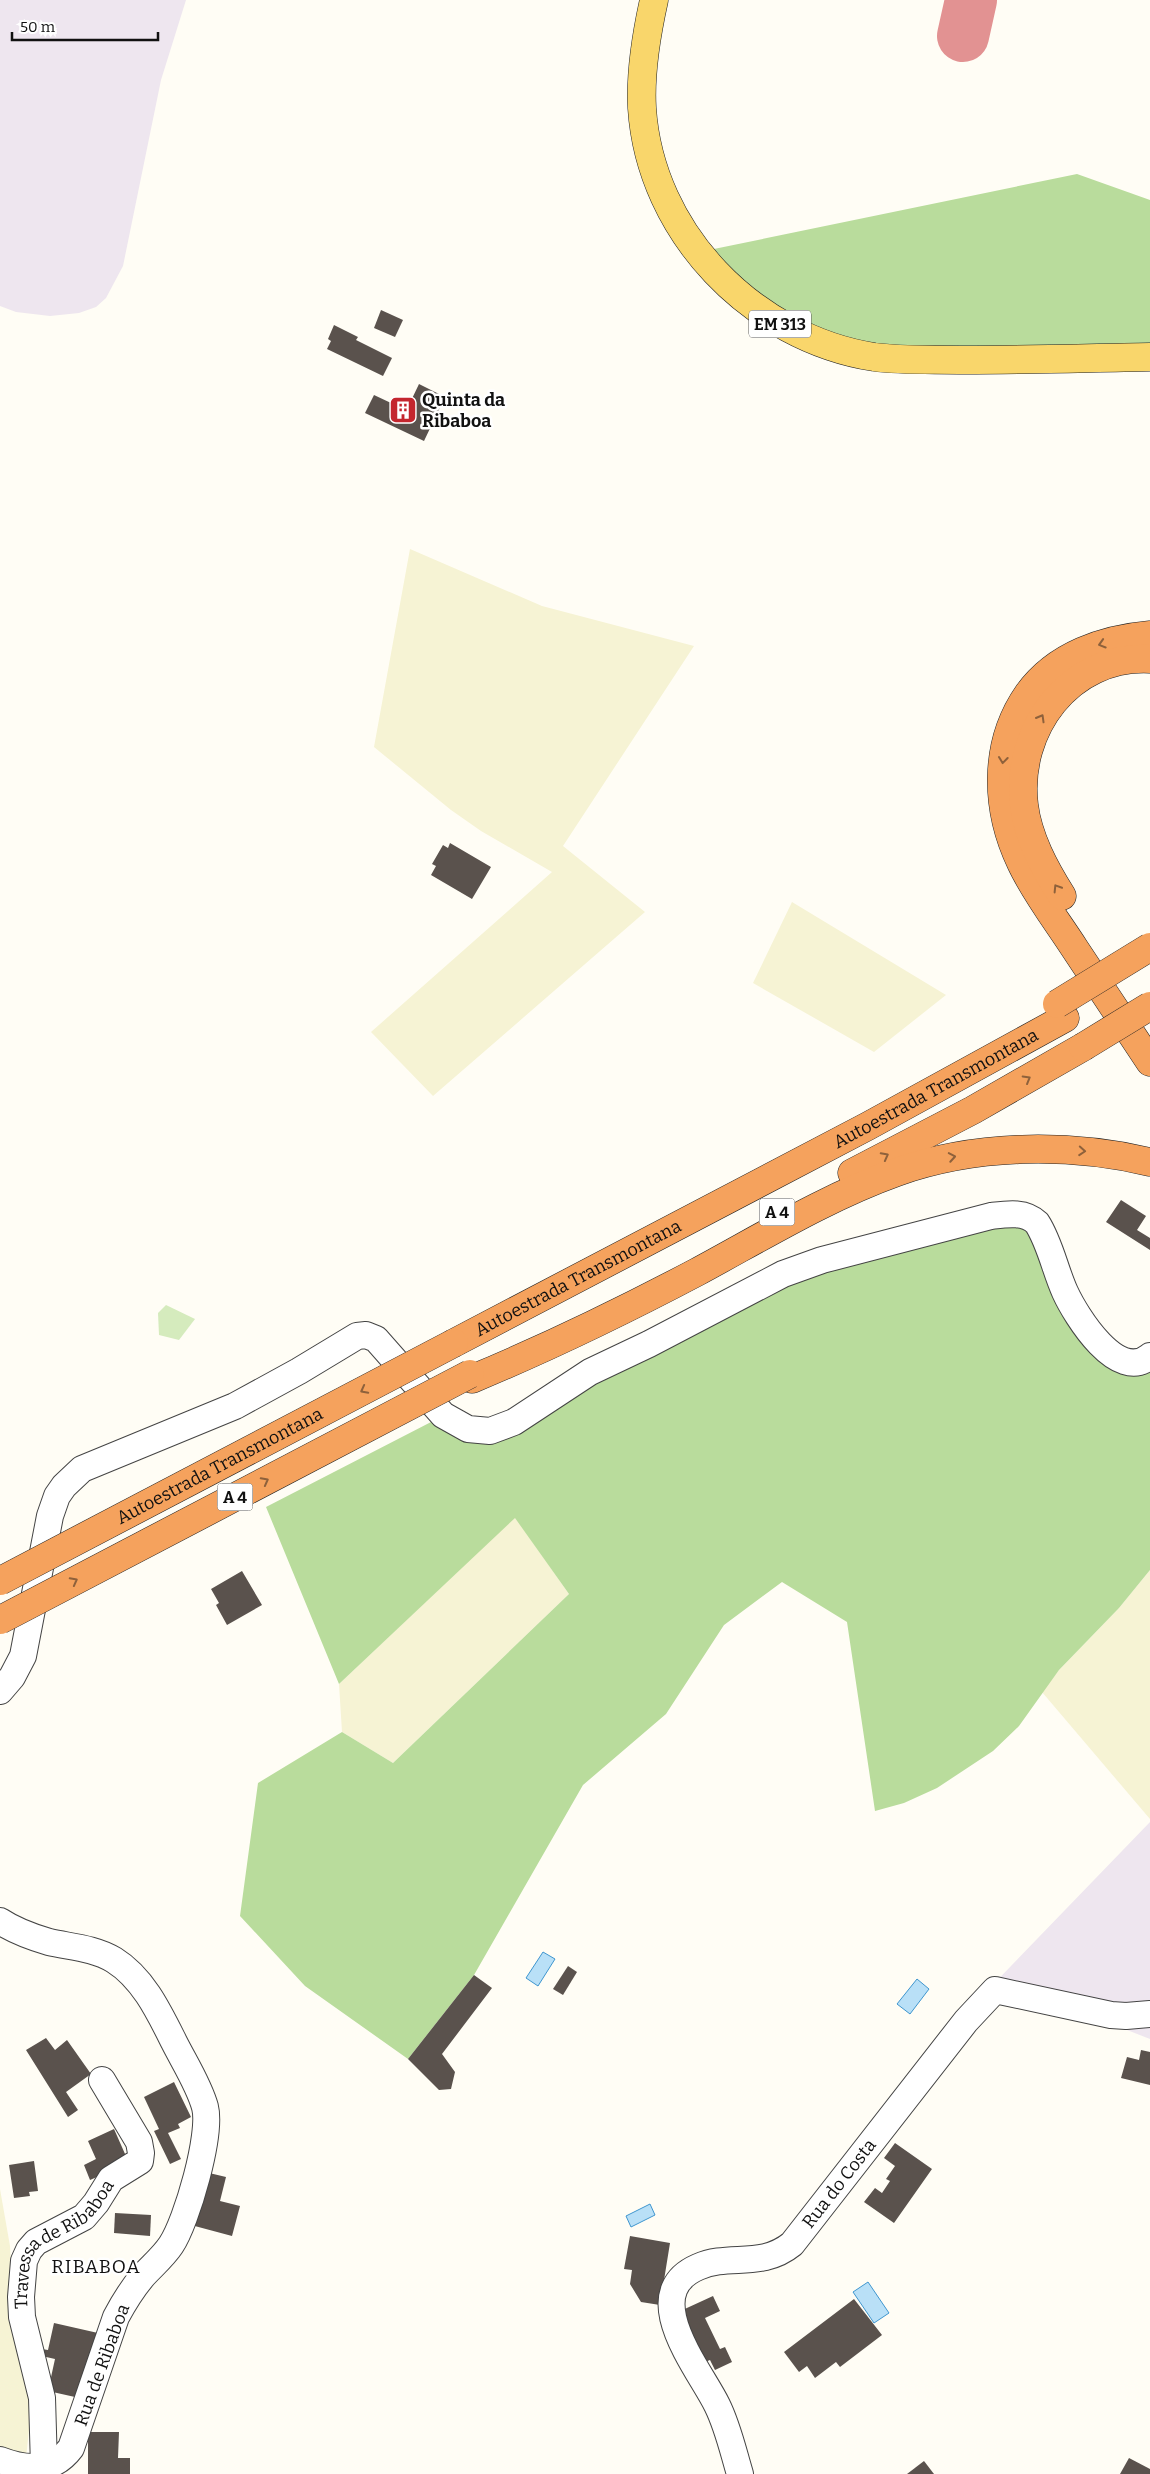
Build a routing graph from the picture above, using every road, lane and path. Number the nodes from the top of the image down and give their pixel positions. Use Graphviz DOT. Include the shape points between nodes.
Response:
graph roads {
  1 [pos="654,0"];
  2 [pos="1150,357"];
  3 [pos="1150,635"];
  4 [pos="1150,659"];
  5 [pos="1150,946"];
  6 [pos="1150,965"];
  7 [pos="1150,1006"];
  8 [pos="1061,1011"];
  9 [pos="1150,1031"];
  10 [pos="1150,1062"];
  11 [pos="1150,1162"];
  12 [pos="1150,1356"];
  13 [pos="471,1377"];
  14 [pos="0,1581"];
  15 [pos="0,1620"];
  16 [pos="0,1691"];
  17 [pos="0,1921"];
  18 [pos="1150,2014"];
  19 [pos="102,2080"];
  20 [pos="0,2460"];
  21 [pos="44,2466"];
  22 [pos="740,2474"];
  1 -- 2 [label="main road, EM 313" via="646,36 642,109 656,174 668,204 712,271 764,315 836,348 874,357 981,360"];
  3 -- 10 [label="highway, one-way" via="1095,646 1062,662 1034,686 1009,729 1001,782 1009,832 1030,880"];
  9 -- 4 [label="highway, one-way" via="1043,864 1027,821 1023,792 1030,742 1043,714 1060,692 1101,667"];
  5 -- 8 [label="highway, bridge"];
  6 -- 8 [label="highway, Autoestrada Transmontana / A 4"];
  13 -- 7 [label="highway, Autoestrada Transmontana / A 4, one-way, bridge" via="973,1110"];
  8 -- 14 [label="highway, Autoestrada Transmontana / A 4, one-way, bridge" via="920,1098"];
  13 -- 11 [label="highway, one-way" via="592,1326 830,1202 903,1170 952,1157 1011,1150 1091,1152"];
  12 -- 16 [label="street" via="1140,1362 1130,1362 1119,1359 1106,1349 1069,1299 1037,1223 1014,1214 991,1216 793,1270 590,1372 514,1422 490,1431 468,1429 443,1415 376,1339 357,1336 234,1406 95,1464 72,1477 57,1496 50,1516 23,1656"];
  15 -- 13 [label="highway, Autoestrada Transmontana / A 4, one-way, bridge" via="402,1409"];
  17 -- 21 [label="street, Rua de Ribaboa" via="34,1937 106,1956 135,1978 161,2017 203,2102 206,2121 190,2197 176,2236 126,2298 116,2317 72,2448 55,2464"];
  18 -- 22 [label="street, Rua do Costa" via="1111,2015 995,1990 966,2021 792,2244 763,2259 698,2267 681,2280 672,2299 674,2323 718,2406"];
  19 -- 21 [label="street, Travessa de Ribaboa" via="138,2142 141,2158 111,2179 84,2217 36,2242 28,2250 22,2267 22,2317 42,2398"];
  20 -- 21 [label="street, Rua de Ribaboa" via="18,2465"];
}
